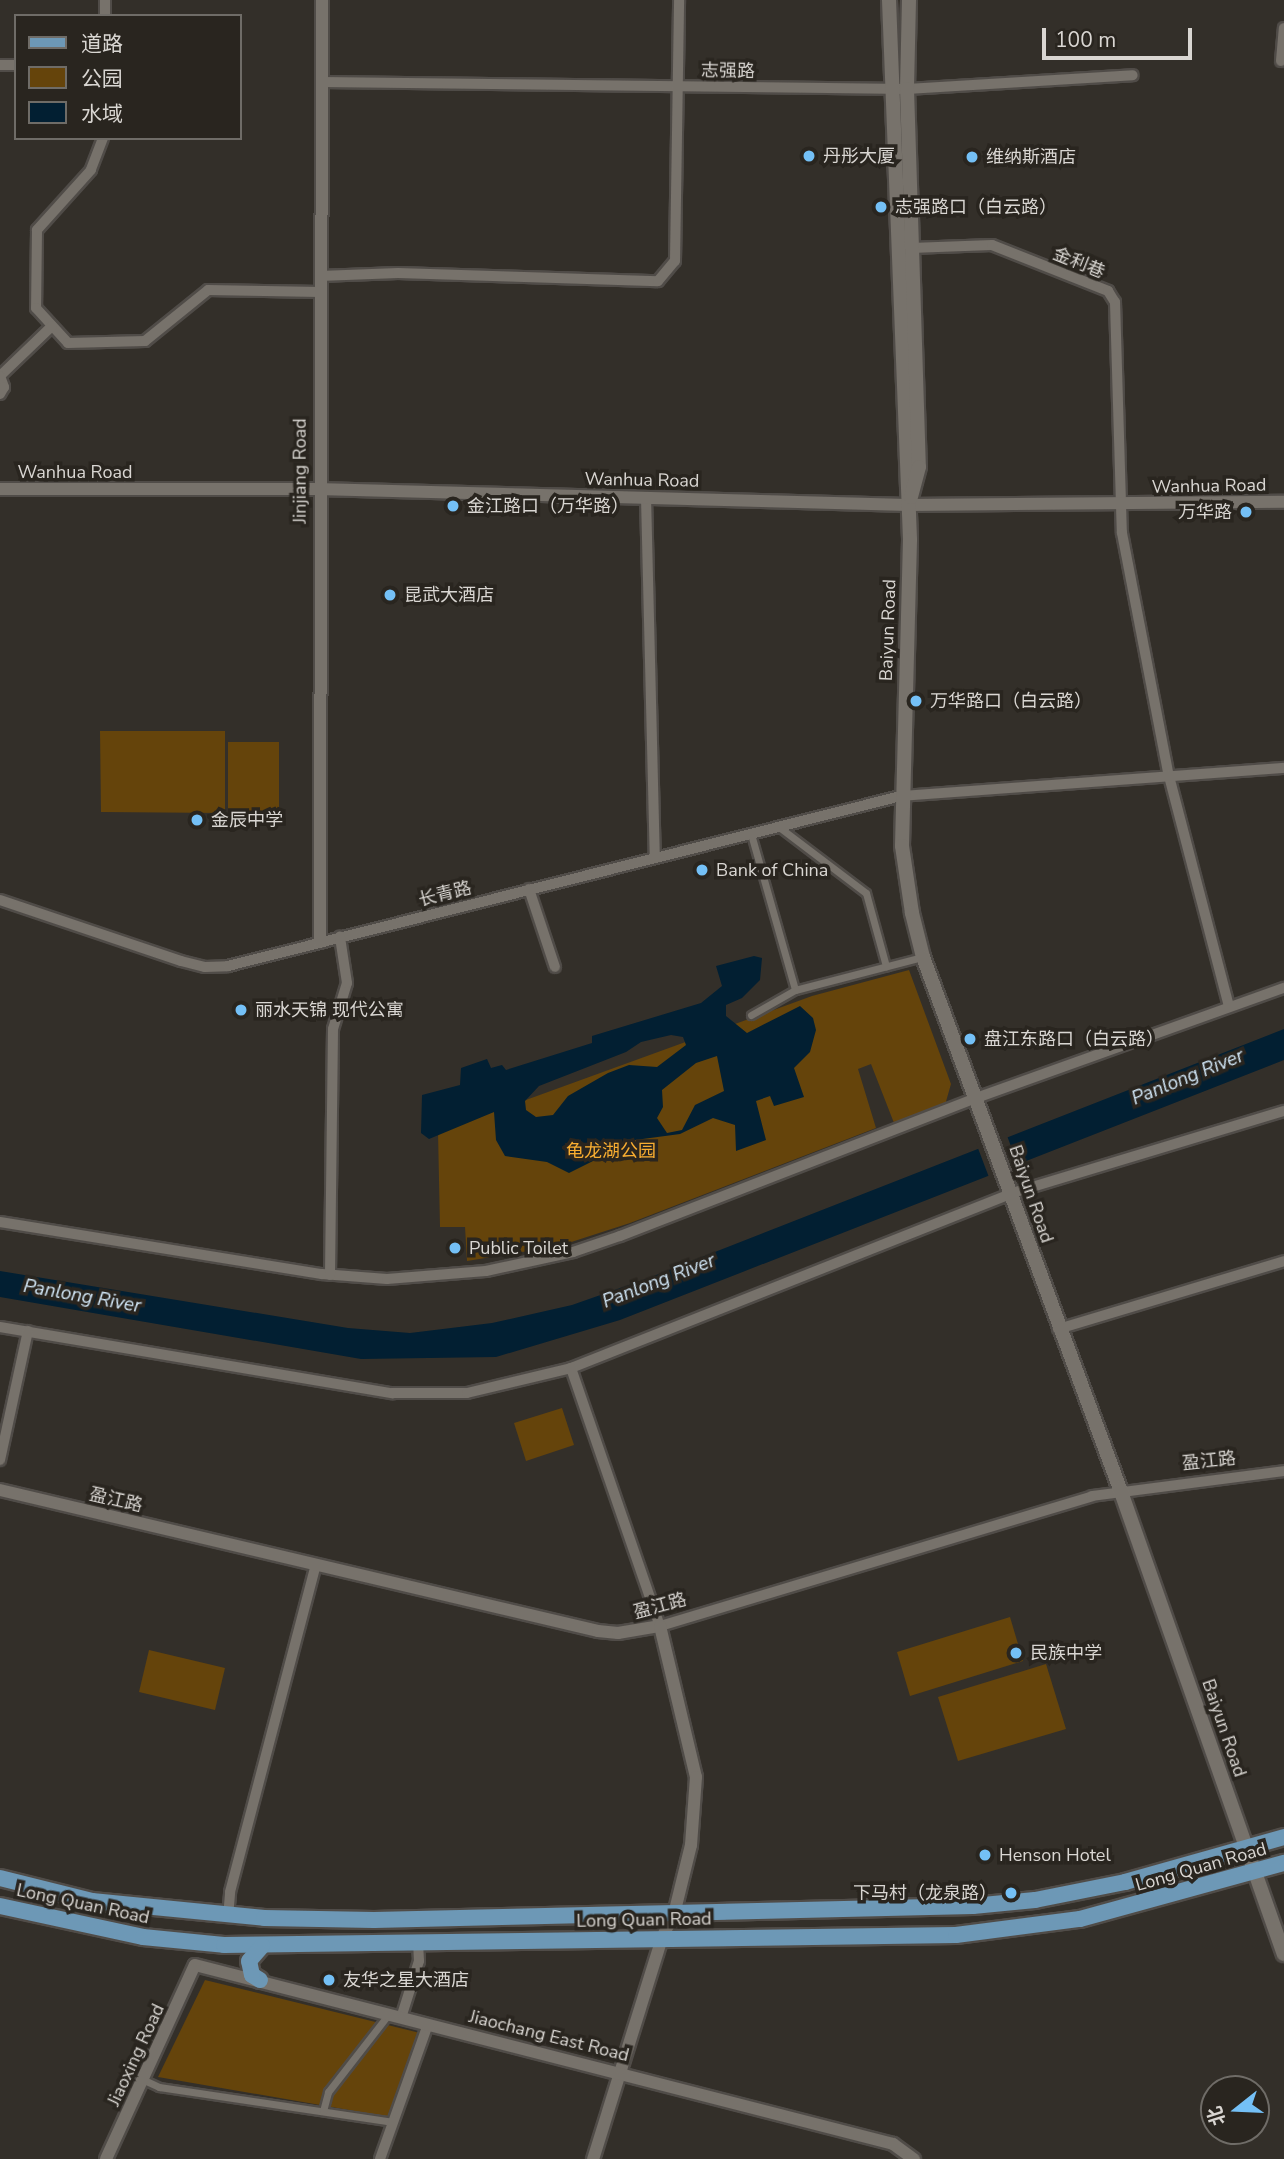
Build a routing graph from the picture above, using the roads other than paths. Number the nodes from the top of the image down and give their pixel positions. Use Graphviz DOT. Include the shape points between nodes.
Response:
graph roads {
  1 [pos="322,0"];
  2 [pos="679,0"];
  3 [pos="889,0"];
  4 [pos="909,0"];
  5 [pos="1284,28"];
  6 [pos="1281,61"];
  7 [pos="1133,75"];
  8 [pos="322,82"];
  9 [pos="680,86"];
  10 [pos="891,89"];
  11 [pos="907,89"];
  12 [pos="102,140"];
  13 [pos="911,248"];
  14 [pos="320,276"];
  15 [pos="320,292"];
  16 [pos="52,326"];
  17 [pos="0,376"];
  18 [pos="0,394"];
  19 [pos="0,489"];
  20 [pos="317,489"];
  21 [pos="646,497"];
  22 [pos="1284,502"];
  23 [pos="908,505"];
  24 [pos="1121,505"];
  25 [pos="1284,768"];
  26 [pos="1169,776"];
  27 [pos="901,796"];
  28 [pos="779,827"];
  29 [pos="751,834"];
  30 [pos="655,858"];
  31 [pos="529,889"];
  32 [pos="0,900"];
  33 [pos="340,937"];
  34 [pos="320,942"];
  35 [pos="923,957"];
  36 [pos="886,966"];
  37 [pos="555,967"];
  38 [pos="1284,988"];
  39 [pos="795,990"];
  40 [pos="1229,1006"];
  41 [pos="751,1015"];
  42 [pos="976,1098"];
  43 [pos="1284,1111"];
  44 [pos="1012,1193"];
  45 [pos="0,1222"];
  46 [pos="1284,1261"];
  47 [pos="330,1275"];
  48 [pos="0,1327"];
  49 [pos="1058,1329"];
  50 [pos="28,1331"];
  51 [pos="571,1368"];
  52 [pos="0,1460"];
  53 [pos="1284,1471"];
  54 [pos="1120,1489"];
  55 [pos="0,1490"];
  56 [pos="316,1565"];
  57 [pos="660,1626"];
  58 [pos="1284,1837"];
  59 [pos="1247,1849"];
  60 [pos="1284,1863"];
  61 [pos="1257,1872"];
  62 [pos="0,1878"];
  63 [pos="0,1906"];
  64 [pos="674,1914"];
  65 [pos="228,1917"];
  66 [pos="662,1938"];
  67 [pos="187,1941"];
  68 [pos="418,1943"];
  69 [pos="262,1946"];
  70 [pos="1284,1954"];
  71 [pos="195,1965"];
  72 [pos="260,1980"];
  73 [pos="394,2016"];
  74 [pos="428,2024"];
  75 [pos="622,2073"];
  76 [pos="144,2080"];
  77 [pos="323,2111"];
  78 [pos="393,2122"];
  79 [pos="106,2159"];
  80 [pos="380,2159"];
  81 [pos="593,2159"];
  82 [pos="914,2159"];
  1 -- 8 [label="street, Jinjiang Road"];
  2 -- 9 [label="street"];
  3 -- 10 [label="main road, Baiyun Road"];
  4 -- 11 [label="main road, Baiyun Road"];
  5 -- 6 [label="street"];
  7 -- 11 [label="street, 志强路"];
  8 -- 9 [label="street, 志强路"];
  8 -- 14 [label="street, Jinjiang Road"];
  9 -- 10 [label="street, 志强路"];
  9 -- 14 [label="street" via="675,112 676,261 658,281 398,273"];
  10 -- 11 [label="street, 志强路"];
  10 -- 23 [label="main road, Baiyun Road"];
  11 -- 13 [label="main road, Baiyun Road"];
  12 -- 16 [label="street" via="91,170 37,230 33,299"];
  13 -- 23 [label="main road, Baiyun Road" via="919,467"];
  13 -- 24 [label="street, 金利巷" via="992,245 1108,291 1115,302 1118,335"];
  14 -- 15 [label="street, Jinjiang Road"];
  15 -- 16 [label="street" via="200,292 138,343 68,343"];
  15 -- 20 [label="street, Jinjiang Road"];
  16 -- 17 [label="street"];
  17 -- 18 [label="street" via="4,387"];
  19 -- 20 [label="street, Wanhua Road"];
  20 -- 21 [label="street, Wanhua Road"];
  20 -- 34 [label="street, Jinjiang Road"];
  21 -- 23 [label="street, Wanhua Road"];
  21 -- 30 [label="street"];
  22 -- 24 [label="street, Wanhua Road"];
  23 -- 24 [label="street, Wanhua Road"];
  23 -- 27 [label="main road, Baiyun Road"];
  24 -- 26 [label="street" via="1122,533"];
  25 -- 26 [label="street, 长青路"];
  26 -- 27 [label="street, 长青路"];
  26 -- 40 [label="street"];
  27 -- 28 [label="street, 长青路"];
  27 -- 35 [label="main road, Baiyun Road" via="902,846"];
  28 -- 29 [label="street, 长青路"];
  28 -- 36 [label="street" via="866,893"];
  29 -- 30 [label="street, 长青路"];
  29 -- 39 [label="street"];
  30 -- 31 [label="street, 长青路"];
  31 -- 33 [label="street, 长青路"];
  31 -- 37 [label="street"];
  32 -- 34 [label="street, 长青路" via="205,967 228,966"];
  33 -- 34 [label="street, 长青路"];
  33 -- 47 [label="street" via="347,983 333,1029"];
  35 -- 36 [label="street"];
  35 -- 42 [label="main road, Baiyun Road"];
  36 -- 39 [label="street"];
  38 -- 40 [label="street"];
  39 -- 41 [label="street"];
  40 -- 42 [label="street"];
  42 -- 44 [label="main road, Baiyun Road"];
  42 -- 47 [label="street" via="573,1252 441,1275 387,1279"];
  43 -- 44 [label="street"];
  44 -- 49 [label="main road, Baiyun Road"];
  44 -- 51 [label="street"];
  45 -- 47 [label="street"];
  46 -- 49 [label="street"];
  48 -- 50 [label="street"];
  49 -- 54 [label="main road, Baiyun Road"];
  50 -- 51 [label="street" via="422,1396 467,1393"];
  50 -- 52 [label="street"];
  51 -- 57 [label="street"];
  53 -- 54 [label="street, 盈江路"];
  54 -- 57 [label="street, 盈江路"];
  54 -- 59 [label="main road, Baiyun Road"];
  55 -- 56 [label="street, 盈江路"];
  56 -- 57 [label="street, 盈江路" via="598,1631 618,1633"];
  56 -- 65 [label="street" via="230,1892"];
  57 -- 64 [label="street" via="695,1777 691,1845"];
  58 -- 59 [label="main road, Long Quan Road"];
  59 -- 61 [label="main road, Baiyun Road"];
  59 -- 64 [label="main road, Long Quan Road" via="1035,1900"];
  60 -- 61 [label="main road, Long Quan Road"];
  61 -- 66 [label="main road, Long Quan Road" via="1093,1916 1021,1929 932,1936"];
  61 -- 70 [label="main road, Baiyun Road"];
  62 -- 65 [label="main road, Long Quan Road" via="92,1901"];
  63 -- 67 [label="main road, Long Quan Road" via="100,1929"];
  64 -- 65 [label="main road, Long Quan Road" via="374,1920"];
  64 -- 66 [label="street"];
  66 -- 68 [label="main road, Long Quan Road"];
  66 -- 75 [label="street"];
  67 -- 69 [label="main road, Long Quan Road"];
  67 -- 71 [label="street"];
  68 -- 69 [label="main road, Long Quan Road"];
  68 -- 73 [label="street" via="419,1961"];
  69 -- 72 [label="main road" via="249,1961 252,1975"];
  71 -- 72 [label="street, Jiaochang East Road"];
  71 -- 76 [label="street, Jiaoxing Road"];
  72 -- 73 [label="street, Jiaochang East Road"];
  73 -- 74 [label="street, Jiaochang East Road"];
  73 -- 77 [label="street" via="328,2092"];
  74 -- 75 [label="street, Jiaochang East Road"];
  74 -- 78 [label="street"];
  75 -- 81 [label="street"];
  75 -- 82 [label="street, Jiaochang East Road" via="893,2144"];
  76 -- 77 [label="street" via="159,2087"];
  76 -- 79 [label="street, Jiaoxing Road"];
  77 -- 78 [label="street"];
  78 -- 80 [label="street"];
}
